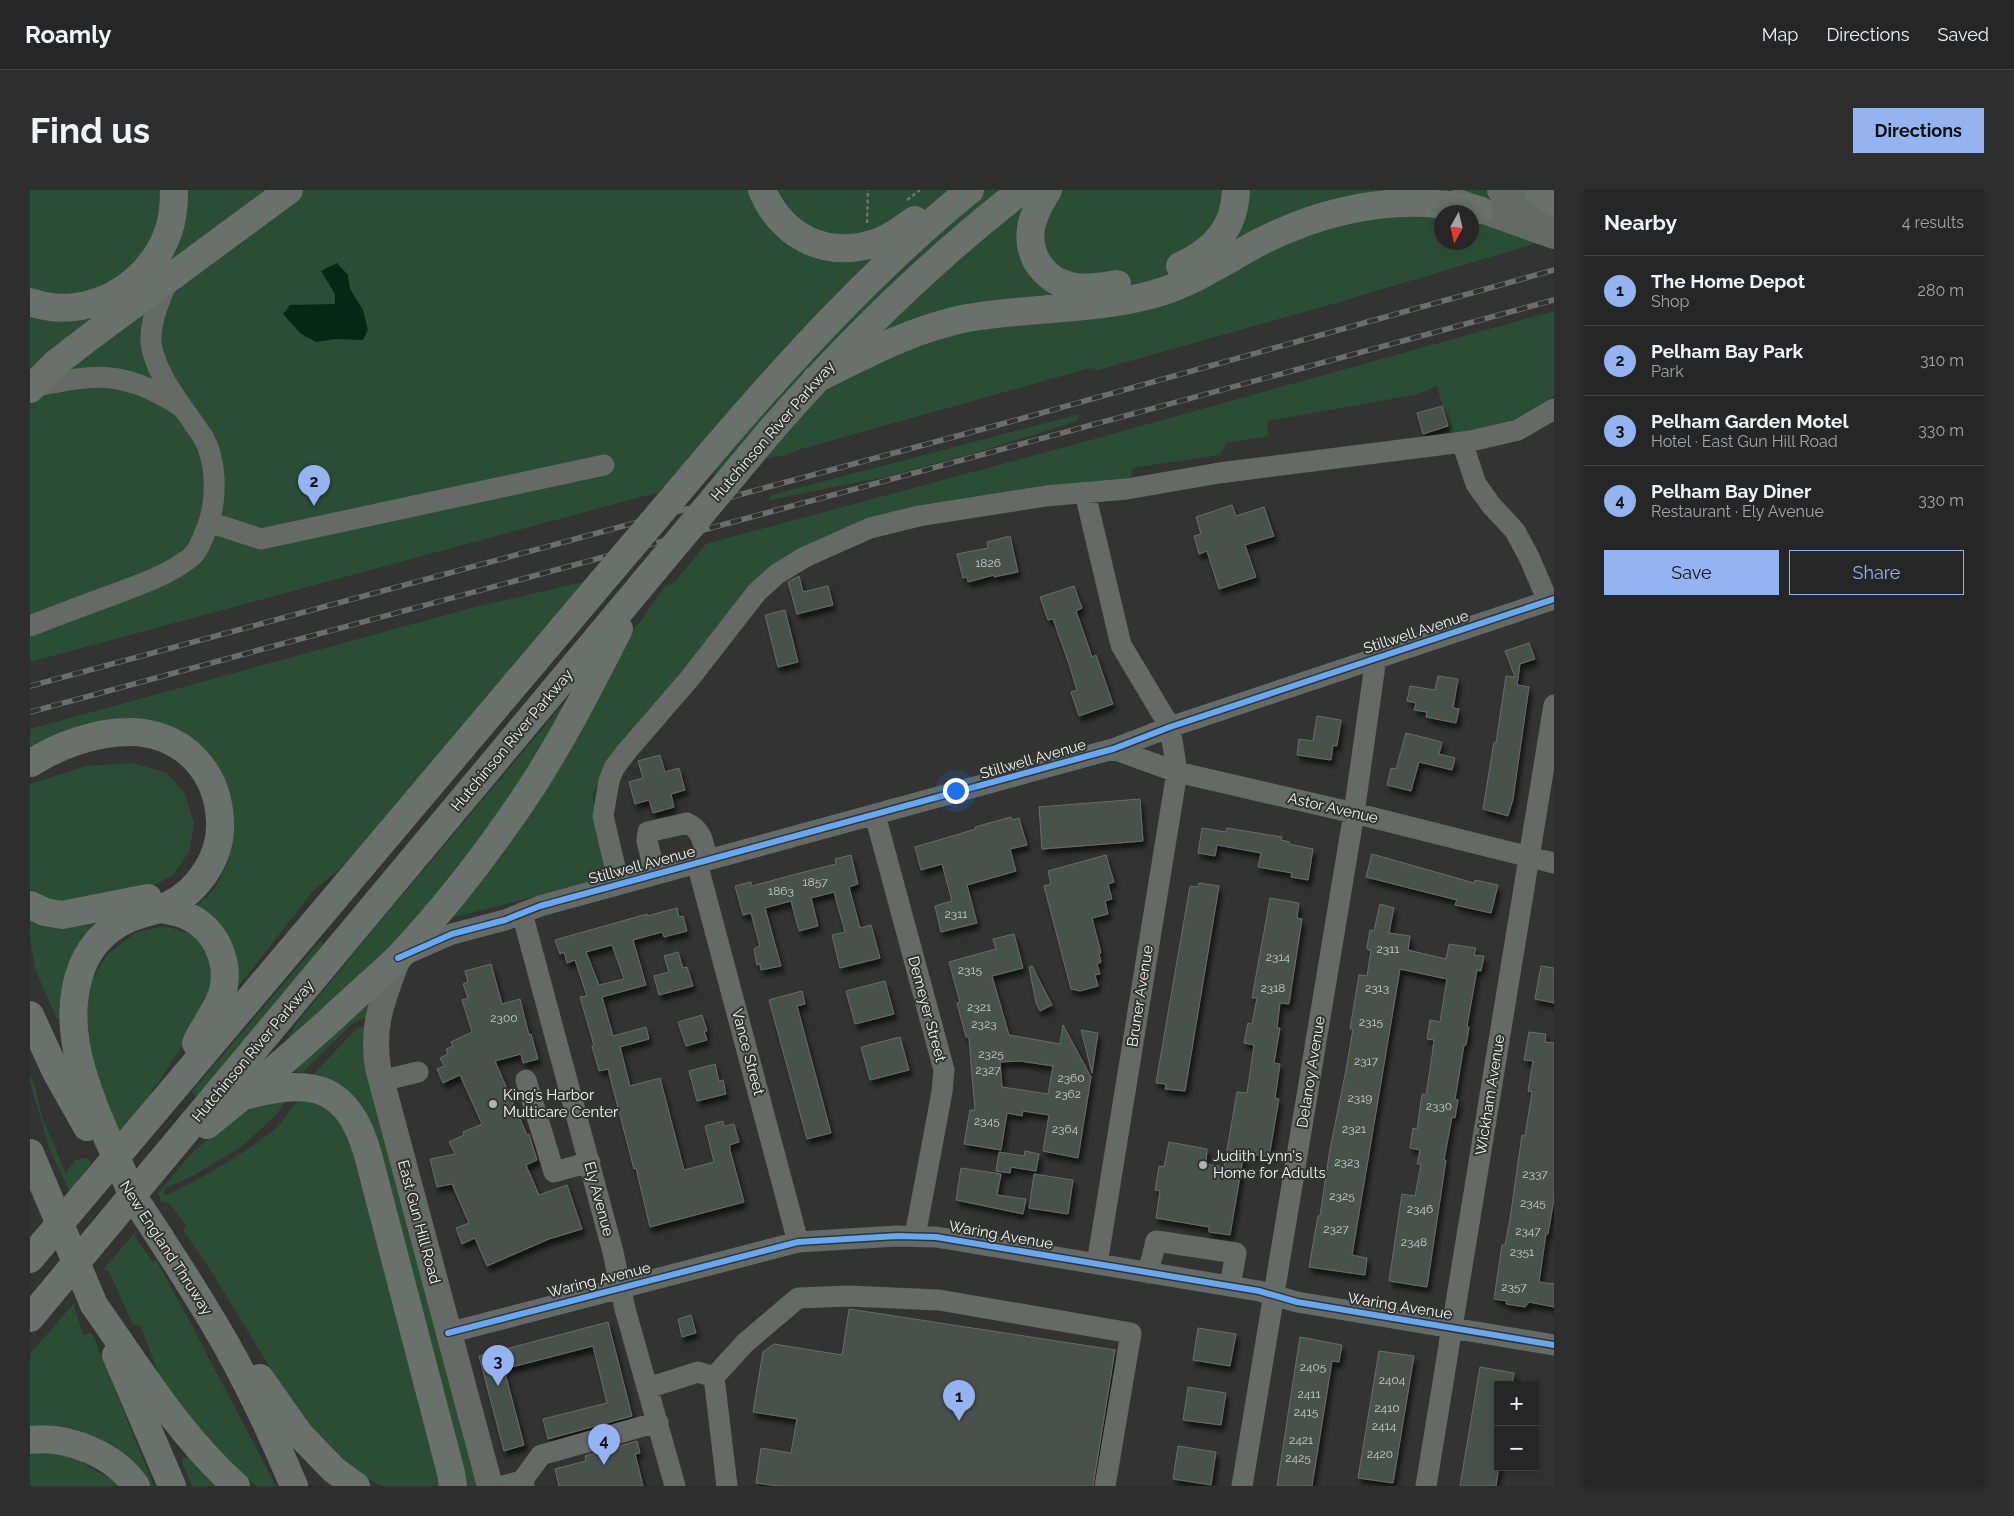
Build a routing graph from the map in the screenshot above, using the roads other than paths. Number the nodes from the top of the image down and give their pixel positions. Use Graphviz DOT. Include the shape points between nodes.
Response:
graph roads {
  1 [pos="174,190"];
  2 [pos="179,190"];
  3 [pos="290,190"];
  4 [pos="762,190"];
  5 [pos="963,190"];
  6 [pos="970,190"];
  7 [pos="1022,190"];
  8 [pos="1048,190"];
  9 [pos="1236,190"];
  10 [pos="1425,190"];
  11 [pos="1500,190"];
  12 [pos="1544,201"];
  13 [pos="1445,205"];
  14 [pos="1466,205"];
  15 [pos="1479,210"];
  16 [pos="172,220"];
  17 [pos="1554,236"];
  18 [pos="168,279"];
  19 [pos="30,302"];
  20 [pos="816,379"];
  21 [pos="31,388"];
  22 [pos="180,406"];
  23 [pos="1554,409"];
  24 [pos="1462,442"];
  25 [pos="604,465"];
  26 [pos="1085,493"];
  27 [pos="209,522"];
  28 [pos="645,581"];
  29 [pos="1551,600"];
  30 [pos="30,626"];
  31 [pos="1376,658"];
  32 [pos="1554,705"];
  33 [pos="1170,727"];
  34 [pos="1113,749"];
  35 [pos="30,764"];
  36 [pos="1177,772"];
  37 [pos="1354,813"];
  38 [pos="875,815"];
  39 [pos="1529,857"];
  40 [pos="702,861"];
  41 [pos="1554,863"];
  42 [pos="656,874"];
  43 [pos="619,884"];
  44 [pos="30,905"];
  45 [pos="161,909"];
  46 [pos="522,913"];
  47 [pos="398,958"];
  48 [pos="30,1015"];
  49 [pos="418,1072"];
  50 [pos="526,1080"];
  51 [pos="381,1081"];
  52 [pos="175,1086"];
  53 [pos="242,1097"];
  54 [pos="95,1126"];
  55 [pos="30,1153"];
  56 [pos="164,1158"];
  57 [pos="590,1162"];
  58 [pos="915,1236"];
  59 [pos="798,1242"];
  60 [pos="30,1259"];
  61 [pos="1097,1264"];
  62 [pos="1148,1273"];
  63 [pos="1230,1286"];
  64 [pos="621,1287"];
  65 [pos="194,1290"];
  66 [pos="1274,1295"];
  67 [pos="94,1305"];
  68 [pos="30,1318"];
  69 [pos="1452,1328"];
  70 [pos="448,1333"];
  71 [pos="1554,1345"];
  72 [pos="714,1377"];
  73 [pos="648,1388"];
  74 [pos="658,1422"];
  75 [pos="30,1440"];
  76 [pos="516,1484"];
  77 [pos="136,1486"];
  78 [pos="172,1486"];
  79 [pos="236,1486"];
  80 [pos="294,1486"];
  81 [pos="356,1486"];
  82 [pos="453,1486"];
  83 [pos="490,1486"];
  84 [pos="675,1486"];
  85 [pos="727,1486"];
  86 [pos="1105,1486"];
  87 [pos="1242,1486"];
  88 [pos="1426,1486"];
  1 -- 16 [label="highway"];
  2 -- 16 [label="highway"];
  3 -- 18 [label="highway"];
  4 -- 5 [label="highway" via="774,213 792,231 815,243 837,249 885,239"];
  6 -- 52 [label="highway, bridge" via="906,246 801,350"];
  7 -- 20 [label="highway, Hutchinson River Parkway" via="905,288"];
  8 -- 9 [label="highway" via="1031,225 1029,237 1034,256 1040,266 1062,284 1099,287 1146,278 1201,256 1228,227"];
  10 -- 14 [label="main road"];
  11 -- 12 [label="main road"];
  13 -- 20 [label="highway" via="1391,204 1332,214 1283,231 1193,280 1163,291 1108,303 980,316 953,322 896,340"];
  15 -- 17 [label="main road"];
  16 -- 19 [label="highway" via="154,260 120,292 77,308 63,309"];
  18 -- 21 [label="highway" via="64,357"];
  18 -- 22 [label="street" via="154,319 151,339 160,370"];
  20 -- 28 [label="highway, Hutchinson River Parkway, bridge"];
  21 -- 22 [label="street" via="84,378 111,377 147,387"];
  22 -- 27 [label="street" via="204,439 214,471 214,509"];
  23 -- 24 [label="street" via="1518,430"];
  24 -- 26 [label="street"];
  24 -- 29 [label="street" via="1476,484 1491,506 1515,531"];
  25 -- 27 [label="street" via="261,539"];
  26 -- 33 [label="street" via="1121,644"];
  26 -- 43 [label="street" via="919,516 870,528 805,557 777,574 757,592 614,768 604,816"];
  27 -- 30 [label="street" via="192,556 173,569"];
  28 -- 47 [label="highway" via="564,734 532,786 490,847"];
  28 -- 56 [label="highway, Hutchinson River Parkway"];
  29 -- 31 [label="street, Stillwell Avenue"];
  31 -- 33 [label="street, Stillwell Avenue"];
  31 -- 37 [label="street, Delanoy Avenue"];
  32 -- 39 [label="street, Wickham Avenue"];
  33 -- 34 [label="street, Stillwell Avenue"];
  33 -- 36 [label="street, Bruner Avenue"];
  34 -- 36 [label="street, Astor Avenue"];
  34 -- 38 [label="street, Stillwell Avenue"];
  35 -- 44 [label="highway" via="119,749 151,753 175,764 188,777 200,798 206,821 202,847 194,865 182,880 166,891 145,899 62,915"];
  35 -- 45 [label="highway" via="47,752 123,732 161,737 194,758 214,790 219,808 220,838 212,862 202,877 180,899"];
  36 -- 37 [label="street, Astor Avenue"];
  36 -- 61 [label="street, Bruner Avenue"];
  37 -- 39 [label="street, Astor Avenue"];
  37 -- 66 [label="street, Delanoy Avenue"];
  38 -- 40 [label="street, Stillwell Avenue"];
  38 -- 58 [label="street, Demeyer Street" via="944,1070"];
  39 -- 41 [label="street, Astor Avenue"];
  39 -- 69 [label="street, Wickham Avenue"];
  40 -- 42 [label="street, Stillwell Avenue"];
  40 -- 42 [label="street, Vance Street" via="702,838 692,825 688,823 648,832 647,841"];
  40 -- 59 [label="street, Vance Street"];
  42 -- 43 [label="street, Stillwell Avenue"];
  43 -- 46 [label="street, Stillwell Avenue"];
  45 -- 52 [label="highway" via="188,916 204,928 218,945 224,967 221,995"];
  45 -- 54 [label="highway" via="131,917 106,932 88,953 79,974 74,1040"];
  46 -- 47 [label="street, Stillwell Avenue" via="452,934"];
  46 -- 57 [label="street, Ely Avenue"];
  47 -- 51 [label="main road, East Gun Hill Road" via="375,1031"];
  47 -- 53 [label="highway"];
  48 -- 54 [label="highway, New England Thruway" via="56,1072"];
  49 -- 51 [label="street"];
  50 -- 57 [label="street" via="554,1172"];
  51 -- 70 [label="main road, East Gun Hill Road"];
  52 -- 60 [label="highway"];
  53 -- 56 [label="highway"];
  53 -- 82 [label="highway" via="283,1087 312,1088 337,1100 357,1121"];
  54 -- 65 [label="highway, New England Thruway, bridge" via="134,1198"];
  55 -- 67 [label="highway, bridge"];
  56 -- 68 [label="highway, Hutchinson River Parkway"];
  57 -- 64 [label="street, Ely Avenue"];
  58 -- 59 [label="street, Waring Avenue"];
  58 -- 61 [label="street, Waring Avenue"];
  59 -- 64 [label="street, Waring Avenue"];
  61 -- 62 [label="street, Waring Avenue"];
  62 -- 63 [label="street, Waring Avenue"];
  62 -- 63 [label="street" via="1156,1241 1236,1253"];
  63 -- 66 [label="street, Waring Avenue"];
  64 -- 70 [label="street, Waring Avenue"];
  64 -- 73 [label="street, Ely Avenue"];
  65 -- 80 [label="highway, New England Thruway" via="253,1396"];
  65 -- 81 [label="highway" via="300,1435 334,1470"];
  66 -- 69 [label="street, Waring Avenue" via="1296,1302"];
  66 -- 87 [label="street, Delanoy Avenue"];
  67 -- 78 [label="highway"];
  67 -- 79 [label="highway" via="179,1423 209,1460"];
  69 -- 71 [label="street, Waring Avenue"];
  69 -- 88 [label="street, Wickham Avenue"];
  70 -- 83 [label="main road, East Gun Hill Road"];
  72 -- 73 [label="street" via="698,1372"];
  72 -- 85 [label="street"];
  72 -- 86 [label="street" via="745,1343 798,1298 848,1296 938,1300 1131,1333"];
  73 -- 74 [label="street, Ely Avenue"];
  74 -- 76 [label="street" via="540,1455"];
  74 -- 84 [label="street, Ely Avenue"];
  75 -- 77 [label="highway" via="59,1441 98,1454 114,1464"];
}
